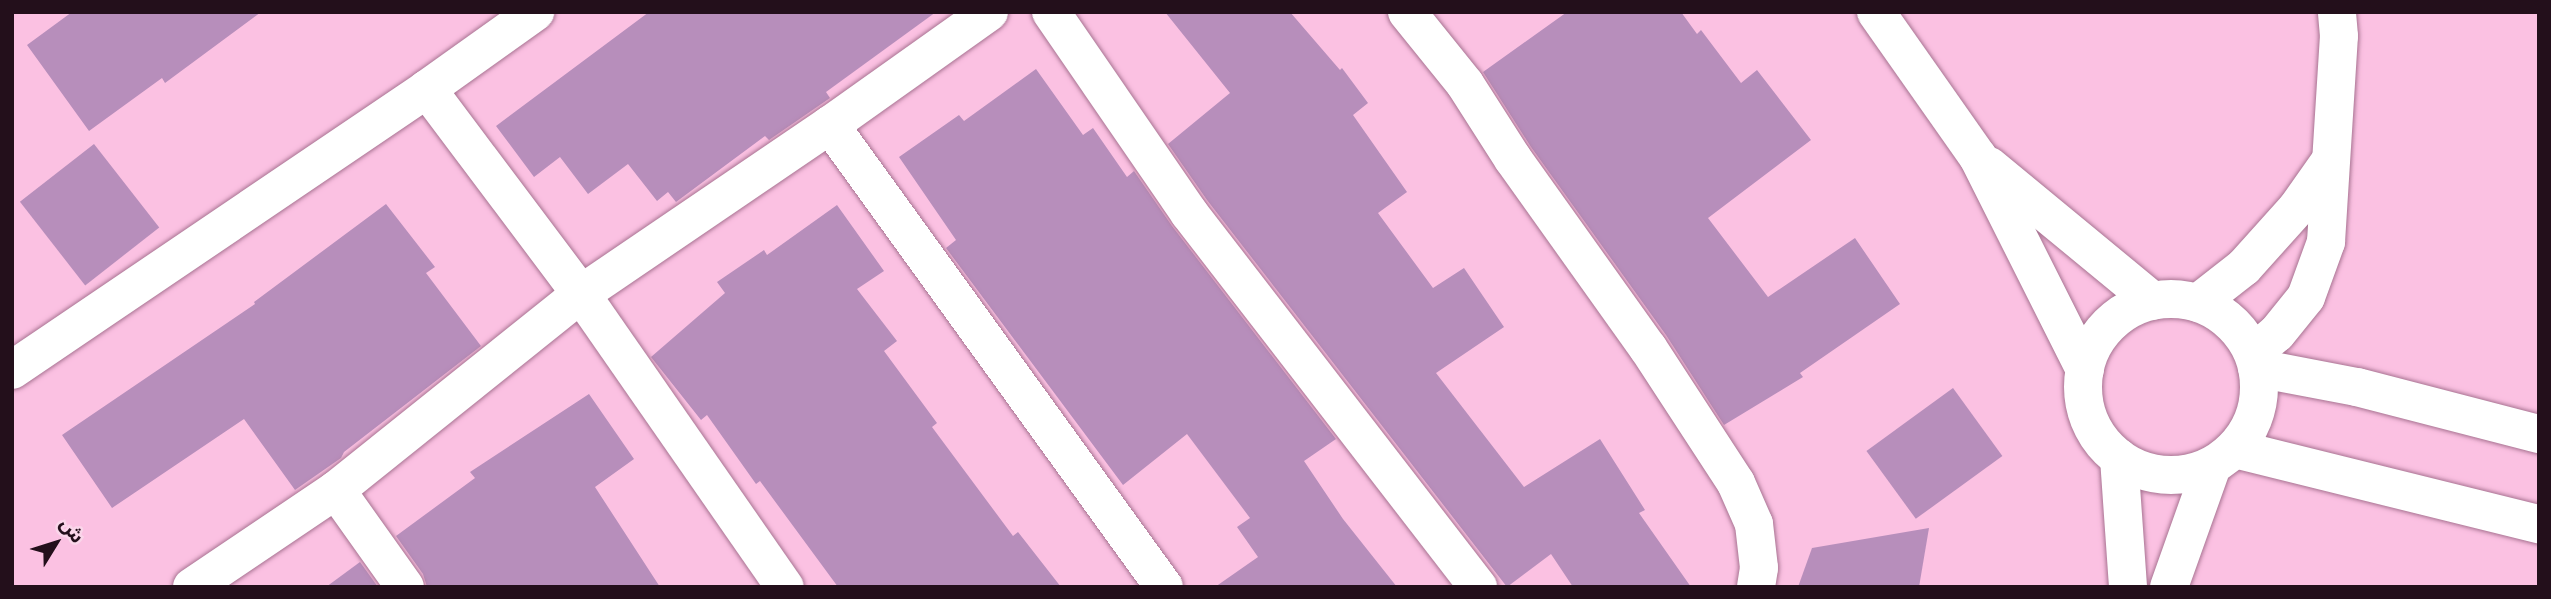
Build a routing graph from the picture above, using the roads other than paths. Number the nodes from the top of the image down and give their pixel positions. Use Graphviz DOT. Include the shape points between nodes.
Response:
graph roads {
  1 [pos="535,12"];
  2 [pos="989,12"];
  3 [pos="1051,12"];
  4 [pos="1407,12"];
  5 [pos="1876,12"];
  6 [pos="2337,12"];
  7 [pos="426,89"];
  8 [pos="830,125"];
  9 [pos="1978,157"];
  10 [pos="2330,161"];
  11 [pos="581,294"];
  12 [pos="2153,301"];
  13 [pos="2198,303"];
  14 [pos="2255,360"];
  15 [pos="12,370"];
  16 [pos="2085,370"];
  17 [pos="2539,434"];
  18 [pos="2223,457"];
  19 [pos="2119,458"];
  20 [pos="336,490"];
  21 [pos="2539,524"];
  22 [pos="192,587"];
  23 [pos="405,587"];
  24 [pos="785,587"];
  25 [pos="1164,587"];
  26 [pos="1478,587"];
  27 [pos="1756,587"];
  28 [pos="2128,587"];
  29 [pos="2169,587"];
  1 -- 7 [label="street"];
  2 -- 8 [label="street"];
  3 -- 26 [label="street" via="1189,212"];
  4 -- 27 [label="street" via="1465,84 1736,483 1754,524 1759,568"];
  5 -- 9 [label="street"];
  6 -- 10 [label="street"];
  7 -- 11 [label="street"];
  7 -- 15 [label="street"];
  8 -- 11 [label="street"];
  8 -- 25 [label="street"];
  9 -- 12 [label="street"];
  9 -- 16 [label="street"];
  10 -- 13 [label="street" via="2297,208 2244,267"];
  10 -- 14 [label="street" via="2326,242 2306,297"];
  11 -- 20 [label="street"];
  11 -- 24 [label="street"];
  12 -- 13 [label="street"];
  12 -- 16 [label="street" via="2128,310 2108,325 2093,345"];
  13 -- 14 [label="street" via="2230,323"];
  14 -- 17 [label="street"];
  14 -- 18 [label="street" via="2257,405 2250,429"];
  16 -- 19 [label="street" via="2083,394 2089,419"];
  18 -- 19 [label="street" via="2189,474 2165,475 2140,470"];
  18 -- 21 [label="street"];
  18 -- 29 [label="street"];
  19 -- 28 [label="street"];
  20 -- 22 [label="street"];
  20 -- 23 [label="street"];
}
